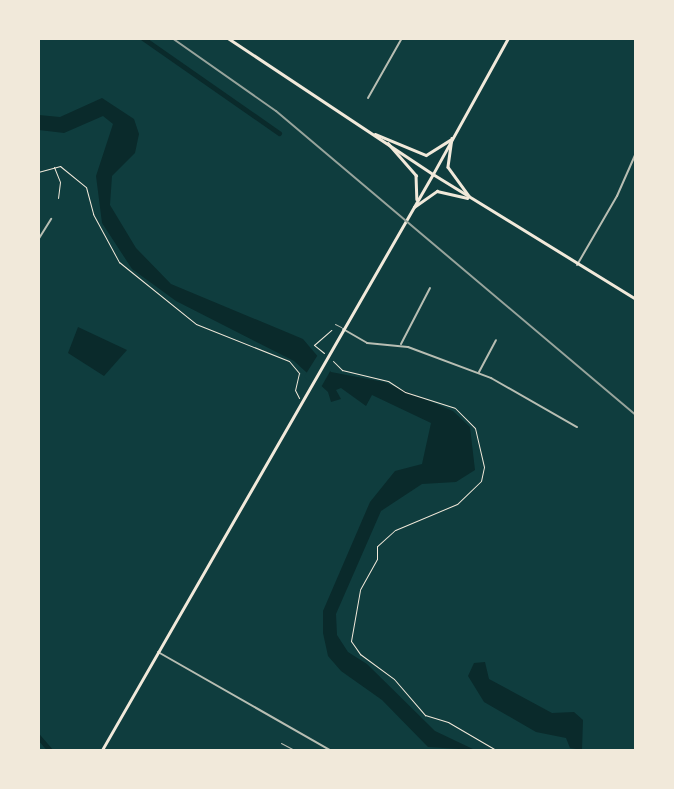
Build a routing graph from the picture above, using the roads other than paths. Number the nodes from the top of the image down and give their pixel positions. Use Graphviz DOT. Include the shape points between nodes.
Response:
graph roads {
  1 [pos="228,38"];
  2 [pos="402,38"];
  3 [pos="508,38"];
  4 [pos="368,98"];
  5 [pos="372,132"];
  6 [pos="453,138"];
  7 [pos="388,143"];
  8 [pos="635,153"];
  9 [pos="433,174"];
  10 [pos="471,199"];
  11 [pos="416,202"];
  12 [pos="412,210"];
  13 [pos="51,219"];
  14 [pos="38,240"];
  15 [pos="577,265"];
  16 [pos="430,288"];
  17 [pos="635,299"];
  18 [pos="335,324"];
  19 [pos="343,329"];
  20 [pos="496,340"];
  21 [pos="400,345"];
  22 [pos="478,373"];
  23 [pos="577,427"];
  24 [pos="158,652"];
  25 [pos="281,743"];
  26 [pos="102,751"];
  27 [pos="294,751"];
  28 [pos="330,751"];
  1 -- 5 [label="main road"];
  2 -- 4 [label="street"];
  3 -- 6 [label="main road"];
  5 -- 6 [label="main road" via="426,155"];
  5 -- 7 [label="main road"];
  6 -- 9 [label="main road"];
  6 -- 10 [label="main road" via="448,167"];
  7 -- 9 [label="main road"];
  7 -- 11 [label="main road" via="416,175"];
  8 -- 15 [label="street" via="617,196"];
  9 -- 10 [label="main road"];
  9 -- 11 [label="main road"];
  10 -- 12 [label="main road" via="437,191"];
  10 -- 15 [label="main road"];
  11 -- 12 [label="main road"];
  12 -- 19 [label="main road"];
  13 -- 14 [label="street"];
  15 -- 17 [label="main road"];
  16 -- 21 [label="street"];
  18 -- 19 [label="lane"];
  19 -- 21 [label="street" via="368,343"];
  19 -- 24 [label="main road"];
  20 -- 22 [label="street"];
  21 -- 22 [label="street"];
  22 -- 23 [label="street"];
  24 -- 26 [label="main road"];
  24 -- 28 [label="street"];
  25 -- 27 [label="lane"];
}
